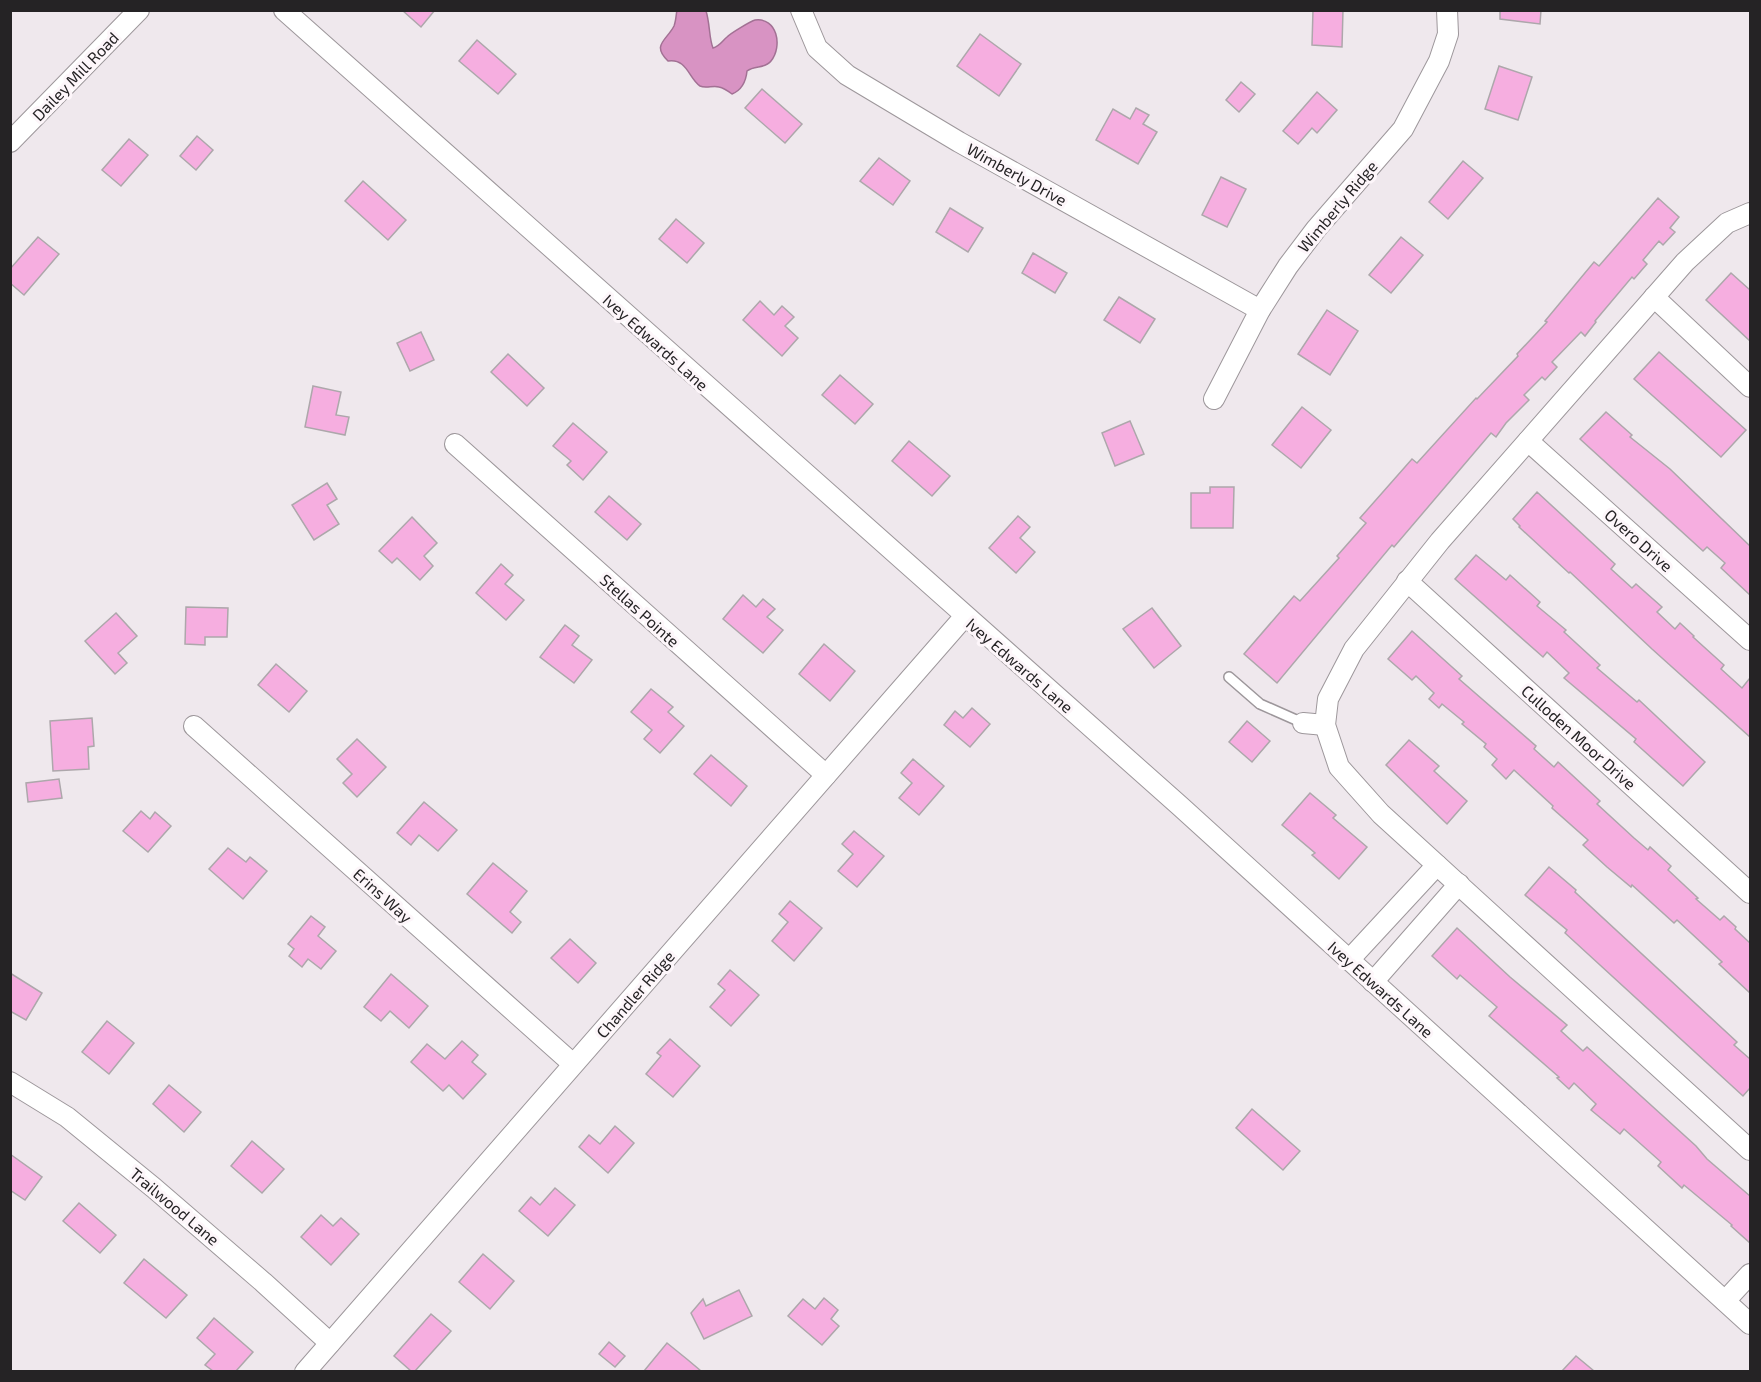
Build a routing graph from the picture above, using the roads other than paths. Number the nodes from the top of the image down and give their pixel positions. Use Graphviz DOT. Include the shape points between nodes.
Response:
graph roads {
  1 [pos="139,10"];
  2 [pos="284,10"];
  3 [pos="801,10"];
  4 [pos="1447,10"];
  5 [pos="10,142"];
  6 [pos="1750,213"];
  7 [pos="1654,297"];
  8 [pos="1260,310"];
  9 [pos="1750,387"];
  10 [pos="1214,399"];
  11 [pos="1528,441"];
  12 [pos="455,444"];
  13 [pos="1407,582"];
  14 [pos="965,616"];
  15 [pos="1750,640"];
  16 [pos="1229,677"];
  17 [pos="1303,723"];
  18 [pos="1325,725"];
  19 [pos="194,726"];
  20 [pos="826,775"];
  21 [pos="1437,865"];
  22 [pos="1459,884"];
  23 [pos="1750,892"];
  24 [pos="1349,960"];
  25 [pos="1373,982"];
  26 [pos="573,1064"];
  27 [pos="10,1082"];
  28 [pos="1750,1150"];
  29 [pos="1750,1274"];
  30 [pos="1725,1301"];
  31 [pos="1749,1321"];
  32 [pos="330,1343"];
  33 [pos="305,1371"];
  1 -- 5 [label="street, Dailey Mill Road"];
  2 -- 14 [label="street, Ivey Edwards Lane"];
  3 -- 8 [label="street, Wimberly Drive" via="817,48 847,75"];
  4 -- 8 [label="street, Wimberly Ridge" via="1448,34 1439,61 1403,129 1316,229"];
  6 -- 7 [label="street" via="1727,223"];
  7 -- 9 [label="street"];
  7 -- 11 [label="street"];
  8 -- 10 [label="street, Wimberly Ridge"];
  11 -- 13 [label="street"];
  11 -- 15 [label="street, Overo Drive"];
  12 -- 20 [label="street, Stellas Pointe"];
  13 -- 18 [label="street" via="1354,649 1328,699"];
  13 -- 23 [label="street, Culloden Moor Drive"];
  14 -- 20 [label="street, Chandler Ridge"];
  14 -- 24 [label="street, Ivey Edwards Lane"];
  16 -- 17 [label="lane" via="1260,704"];
  17 -- 18 [label="street"];
  18 -- 21 [label="street" via="1339,767 1381,814"];
  19 -- 26 [label="street, Erins Way"];
  20 -- 26 [label="street, Chandler Ridge"];
  21 -- 22 [label="street"];
  21 -- 24 [label="street"];
  22 -- 25 [label="street"];
  22 -- 28 [label="street"];
  24 -- 25 [label="street, Ivey Edwards Lane"];
  25 -- 30 [label="street, Ivey Edwards Lane"];
  26 -- 32 [label="street, Chandler Ridge"];
  27 -- 32 [label="street, Trailwood Lane" via="67,1117"];
  29 -- 30 [label="street"];
  30 -- 31 [label="street, Ivey Edwards Lane"];
  32 -- 33 [label="street, Chandler Ridge"];
}
